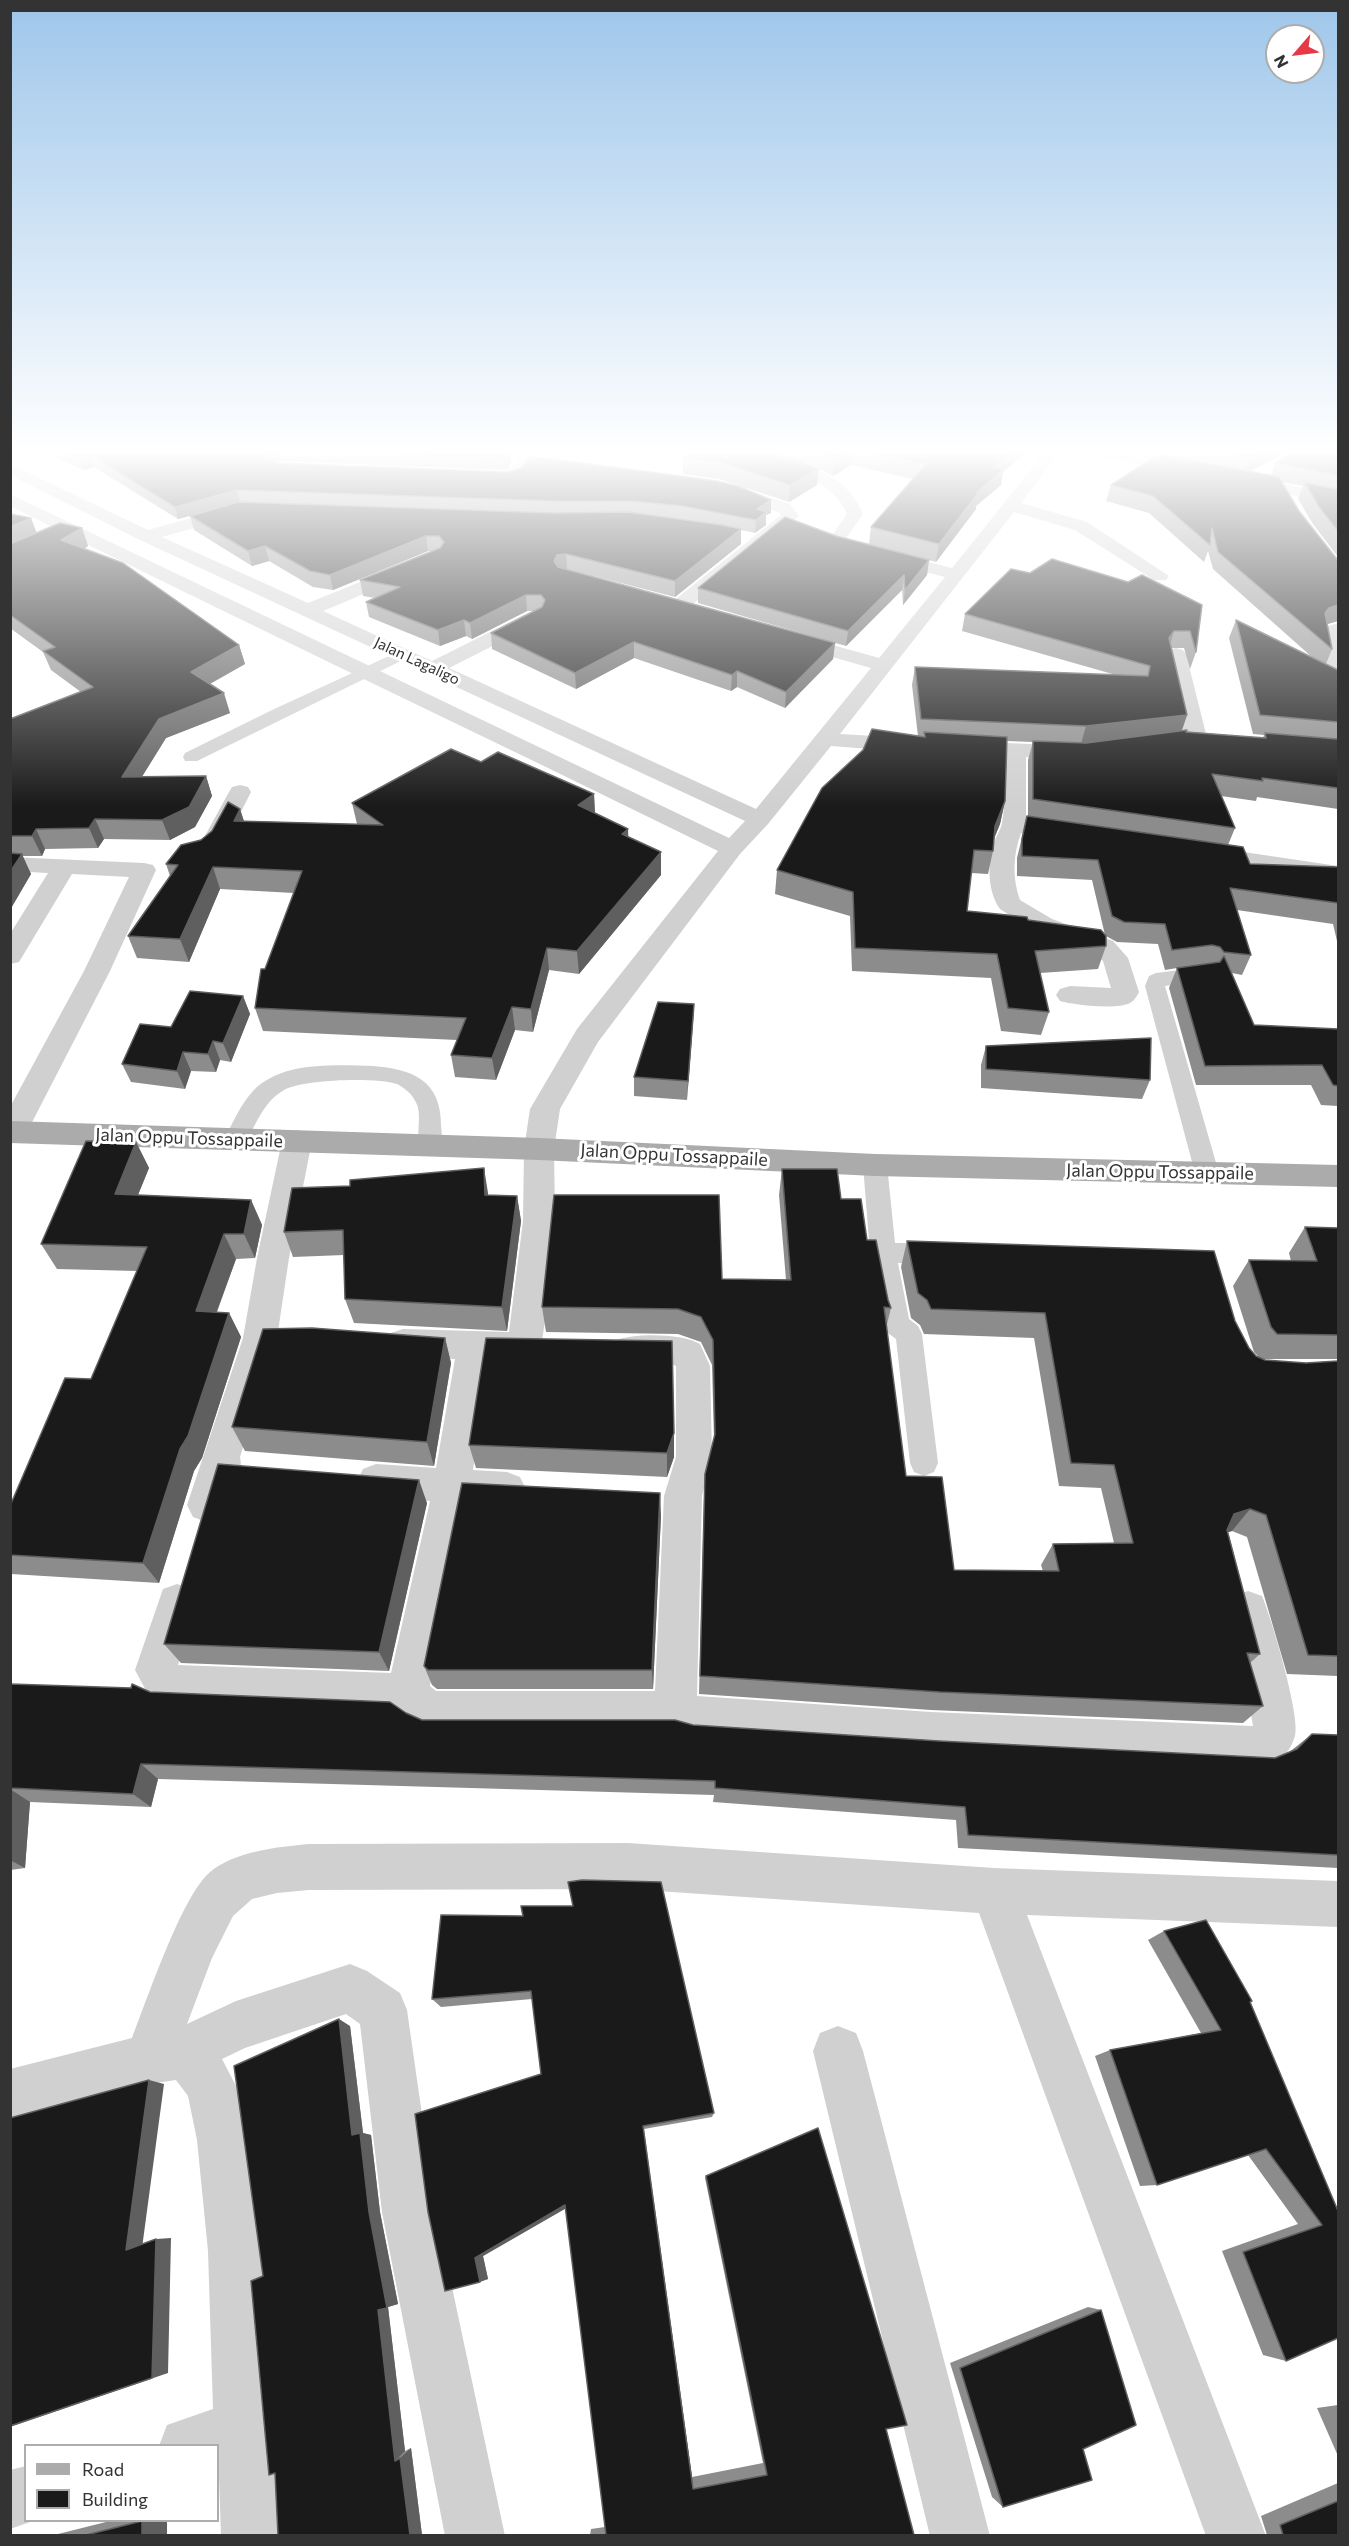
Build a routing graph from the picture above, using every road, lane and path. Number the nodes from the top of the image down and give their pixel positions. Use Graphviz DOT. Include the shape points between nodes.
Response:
graph roads {
  1 [pos="155,570"];
  2 [pos="220,570"];
  3 [pos="405,570"];
  4 [pos="719,570"];
  5 [pos="939,570"];
  6 [pos="958,570"];
  7 [pos="1150,570"];
  8 [pos="955,574"];
  9 [pos="1160,576"];
  10 [pos="308,610"];
  11 [pos="702,613"];
  12 [pos="535,617"];
  13 [pos="1338,629"];
  14 [pos="770,633"];
  15 [pos="404,654"];
  16 [pos="1176,654"];
  17 [pos="884,666"];
  18 [pos="433,668"];
  19 [pos="367,671"];
  20 [pos="1338,674"];
  21 [pos="825,739"];
  22 [pos="1219,740"];
  23 [pos="1015,751"];
  24 [pos="1094,752"];
  25 [pos="191,758"];
  26 [pos="240,792"];
  27 [pos="760,819"];
  28 [pos="1014,825"];
  29 [pos="1095,838"];
  30 [pos="732,849"];
  31 [pos="1176,849"];
  32 [pos="190,857"];
  33 [pos="10,864"];
  34 [pos="63,868"];
  35 [pos="1338,873"];
  36 [pos="10,956"];
  37 [pos="1204,974"];
  38 [pos="1070,995"];
  39 [pos="11,1132"];
  40 [pos="236,1139"];
  41 [pos="297,1141"];
  42 [pos="430,1146"];
  43 [pos="539,1149"];
  44 [pos="875,1165"];
  45 [pos="1207,1173"];
  46 [pos="1338,1176"];
  47 [pos="884,1253"];
  48 [pos="966,1253"];
  49 [pos="369,1340"];
  50 [pos="474,1346"];
  51 [pos="524,1347"];
  52 [pos="559,1348"];
  53 [pos="594,1349"];
  54 [pos="924,1464"];
  55 [pos="339,1478"];
  56 [pos="452,1486"];
  57 [pos="542,1491"];
  58 [pos="1237,1573"];
  59 [pos="407,1695"];
  60 [pos="675,1712"];
  61 [pos="994,1891"];
  62 [pos="1338,1904"];
  63 [pos="838,2051"];
  64 [pos="162,2057"];
  65 [pos="10,2094"];
  66 [pos="242,2429"];
  67 [pos="191,2444"];
  68 [pos="250,2535"];
  69 [pos="475,2535"];
  70 [pos="960,2535"];
  71 [pos="1236,2535"];
  1 -- 19 [label="street, Jalan Lagaligo"];
  2 -- 10 [label="street, Jalan Lagaligo"];
  3 -- 10 [label="street"];
  4 -- 11 [label="street" via="673,604"];
  5 -- 8 [label="street"];
  6 -- 8 [label="street"];
  7 -- 9 [label="street"];
  8 -- 17 [label="street"];
  10 -- 15 [label="street, Jalan Lagaligo"];
  12 -- 18 [label="street"];
  13 -- 20 [label="street" via="1329,632"];
  14 -- 17 [label="street"];
  15 -- 18 [label="street, Jalan Lagaligo"];
  15 -- 19 [label="lane"];
  16 -- 22 [label="street" via="1186,740"];
  17 -- 21 [label="street"];
  18 -- 27 [label="street, Jalan Lagaligo"];
  19 -- 25 [label="lane"];
  19 -- 30 [label="street, Jalan Lagaligo"];
  21 -- 23 [label="street"];
  21 -- 27 [label="street"];
  23 -- 24 [label="street"];
  23 -- 28 [label="street"];
  26 -- 32 [label="street" via="210,847"];
  27 -- 30 [label="street"];
  28 -- 29 [label="street"];
  28 -- 38 [label="street" via="1001,869 1009,904 1043,925 1104,947 1115,958 1126,992 1120,997"];
  30 -- 43 [label="street" via="587,1036 545,1108"];
  31 -- 35 [label="street"];
  33 -- 34 [label="street"];
  34 -- 36 [label="street"];
  34 -- 39 [label="street" via="154,867"];
  37 -- 45 [label="lane" via="1163,978 1156,981 1155,987"];
  39 -- 40 [label="main road, Jalan Oppu Tossappaile"];
  40 -- 41 [label="main road, Jalan Oppu Tossappaile"];
  40 -- 42 [label="lane" via="255,1102 277,1083 292,1076 368,1074 400,1077 415,1085 428,1102"];
  41 -- 42 [label="main road, Jalan Oppu Tossappaile"];
  41 -- 59 [label="street" via="273,1258 276,1337 222,1457 241,1470 216,1472 156,1670 166,1685"];
  42 -- 43 [label="main road, Jalan Oppu Tossappaile"];
  43 -- 44 [label="main road, Jalan Oppu Tossappaile"];
  43 -- 51 [label="street" via="539,1221"];
  44 -- 45 [label="main road, Jalan Oppu Tossappaile"];
  44 -- 47 [label="lane"];
  45 -- 46 [label="main road, Jalan Oppu Tossappaile"];
  47 -- 48 [label="lane"];
  47 -- 54 [label="lane" via="897,1325 909,1334"];
  49 -- 50 [label="street"];
  50 -- 51 [label="street"];
  50 -- 56 [label="street"];
  51 -- 52 [label="street"];
  53 -- 60 [label="street" via="674,1349 686,1351 692,1358 694,1457 668,1496"];
  55 -- 56 [label="street"];
  56 -- 57 [label="street"];
  56 -- 59 [label="street"];
  58 -- 60 [label="street" via="1273,1717 1275,1733 1265,1746 931,1733 693,1717"];
  59 -- 60 [label="street" via="430,1712"];
  61 -- 62 [label="street"];
  61 -- 64 [label="street" via="628,1866 309,1868 263,1872 225,1890 205,1920"];
  61 -- 71 [label="street"];
  63 -- 70 [label="street"];
  64 -- 65 [label="street"];
  64 -- 66 [label="street" via="195,2063 211,2086 223,2140 235,2251"];
  64 -- 69 [label="street" via="236,2026 350,1988 383,2010 409,2212"];
  66 -- 67 [label="street"];
  66 -- 68 [label="street"];
}
